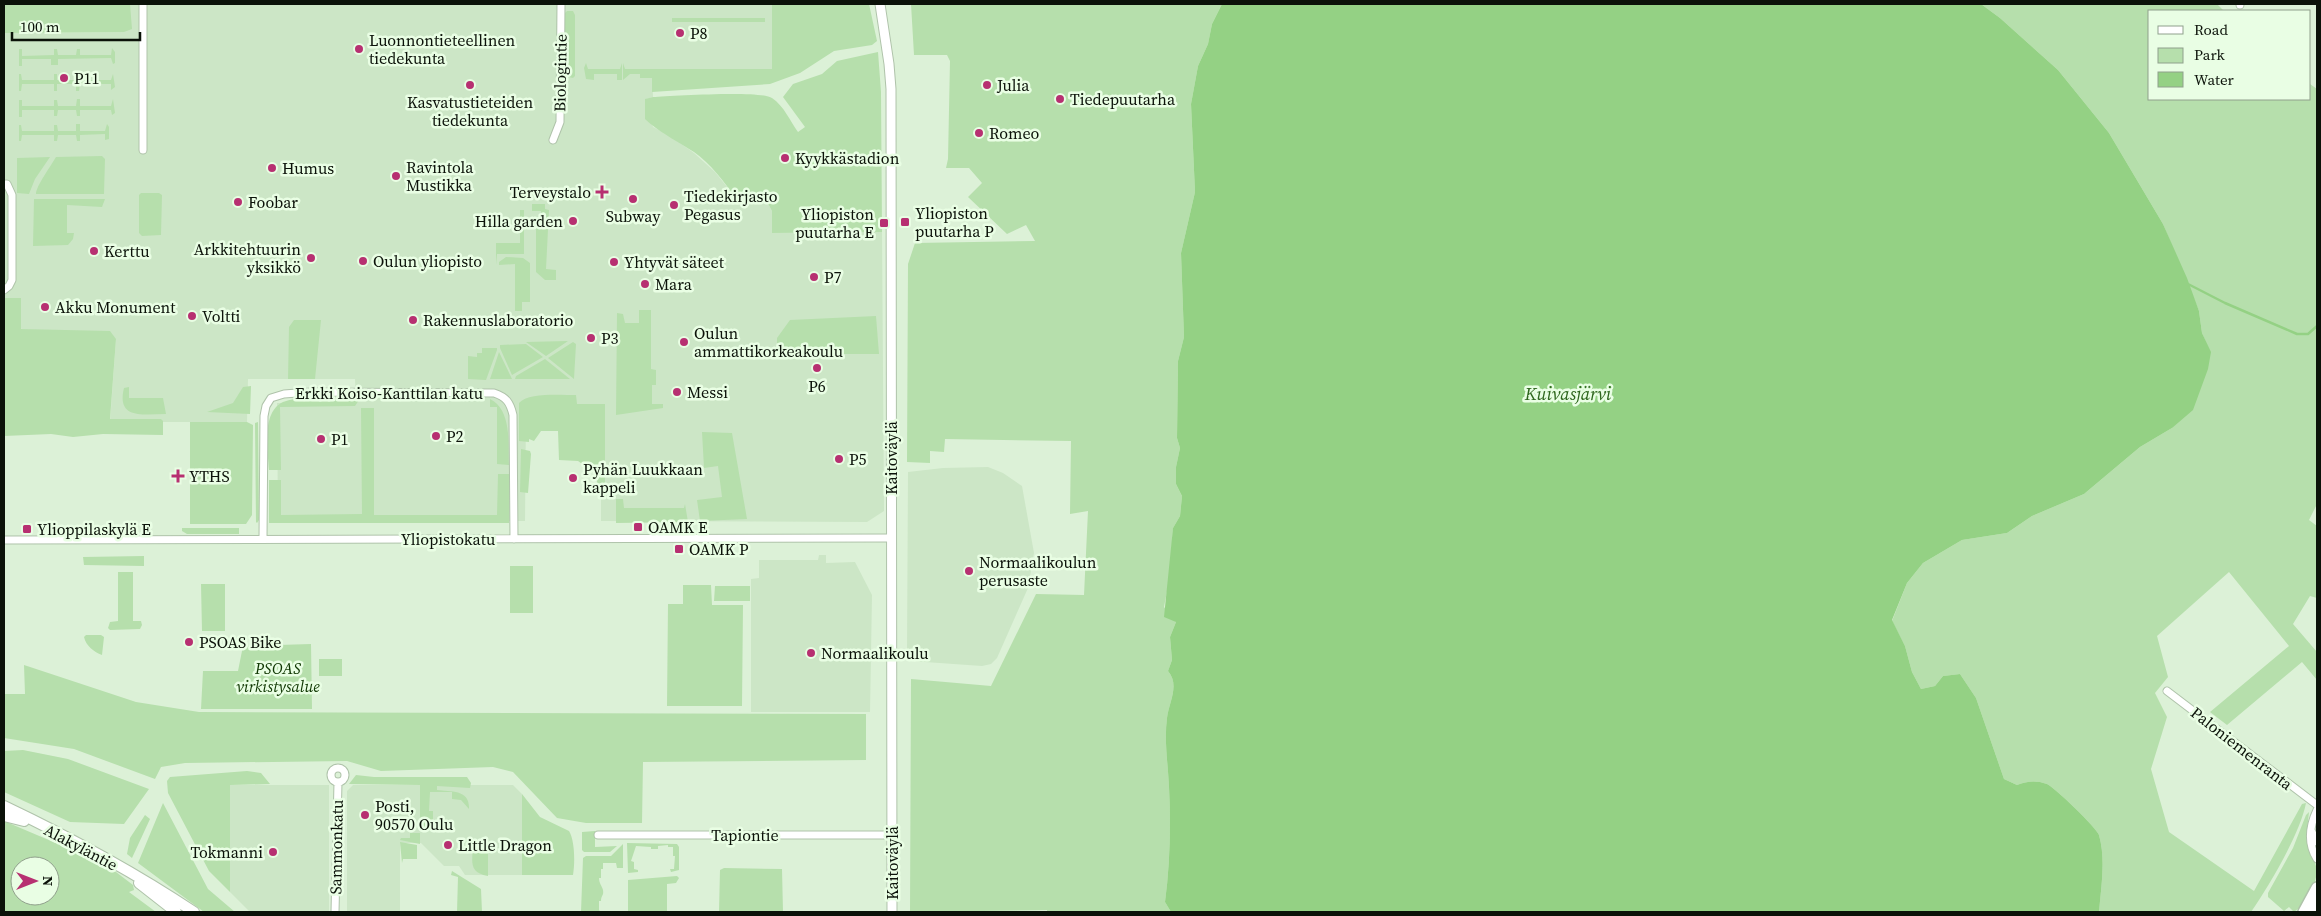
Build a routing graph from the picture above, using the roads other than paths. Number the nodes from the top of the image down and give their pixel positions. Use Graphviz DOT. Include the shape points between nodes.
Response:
graph roads {
  1 [pos="143,4"];
  2 [pos="561,4"];
  3 [pos="880,4"];
  4 [pos="553,140"];
  5 [pos="143,150"];
  6 [pos="4,184"];
  7 [pos="4,290"];
  8 [pos="892,538"];
  9 [pos="263,539"];
  10 [pos="514,539"];
  11 [pos="4,540"];
  12 [pos="2167,691"];
  13 [pos="338,782"];
  14 [pos="2317,805"];
  15 [pos="4,806"];
  16 [pos="2317,810"];
  17 [pos="4,816"];
  18 [pos="37,824"];
  19 [pos="2311,830"];
  20 [pos="598,835"];
  21 [pos="892,835"];
  22 [pos="2317,842"];
  23 [pos="2317,859"];
  24 [pos="125,871"];
  25 [pos="2317,888"];
  26 [pos="2317,907"];
  27 [pos="176,912"];
  28 [pos="194,912"];
  29 [pos="335,912"];
  30 [pos="892,912"];
  31 [pos="2304,912"];
  32 [pos="2312,912"];
  1 -- 5 [label="street"];
  2 -- 4 [label="street, Biologintie" via="560,122"];
  3 -- 8 [label="street, Kaitoväylä" via="891,89"];
  6 -- 7 [label="street" via="11,188 12,195 12,280"];
  8 -- 10 [label="street, Yliopistokatu"];
  8 -- 21 [label="street, Kaitoväylä"];
  9 -- 10 [label="street, Yliopistokatu"];
  9 -- 10 [label="street, Erkki Koiso-Kanttilan katu" via="263,436 266,406 271,398 284,394 340,392 494,392 510,404 513,415"];
  9 -- 11 [label="street, Yliopistokatu"];
  12 -- 14 [label="street, Paloniemenranta"];
  13 -- 29 [label="street, Sammonkatu"];
  15 -- 18 [label="main road, Alakyläntie"];
  16 -- 19 [label="street"];
  17 -- 18 [label="main road, Alakyläntie"];
  18 -- 24 [label="main road, Alakyläntie"];
  19 -- 22 [label="street"];
  19 -- 23 [label="street" via="2310,845"];
  20 -- 21 [label="street, Tapiontie"];
  21 -- 30 [label="street, Kaitoväylä"];
  24 -- 27 [label="main road, Alakyläntie"];
  24 -- 28 [label="main road, Alakyläntie"];
  25 -- 31 [label="main road"];
  26 -- 32 [label="main road"];
}
